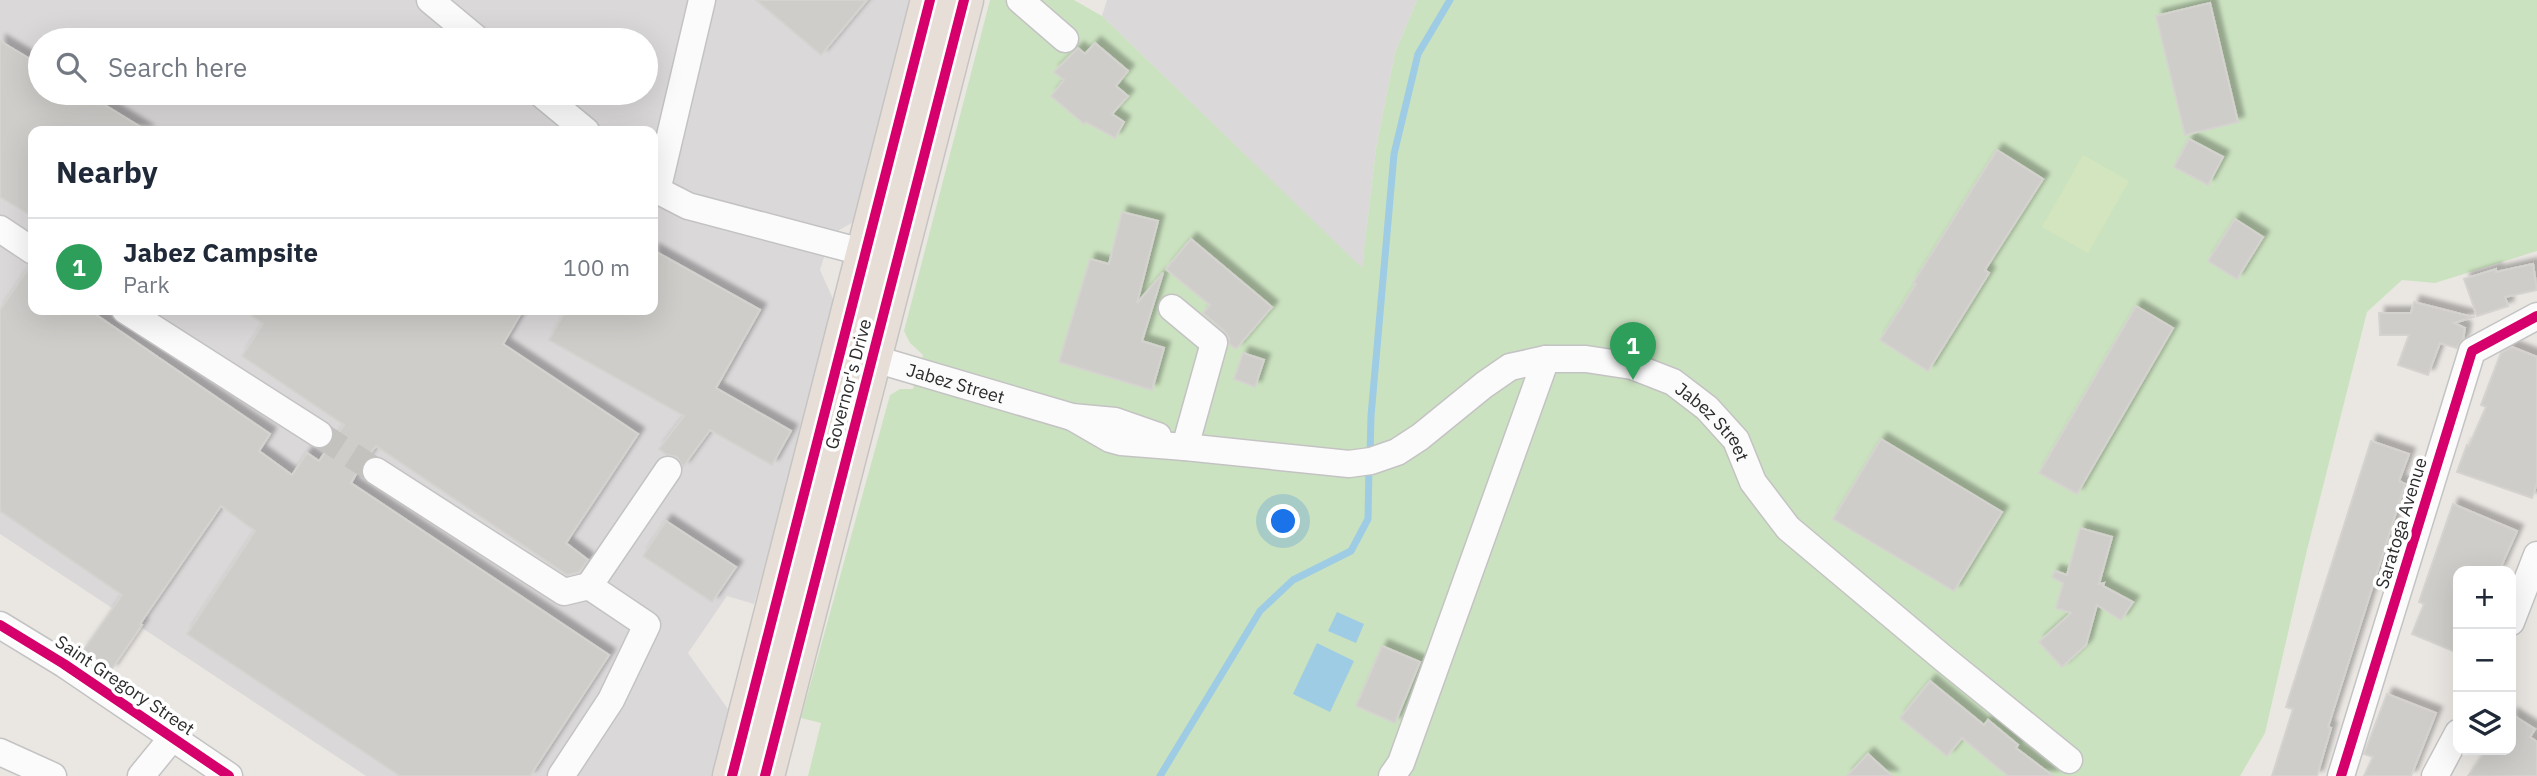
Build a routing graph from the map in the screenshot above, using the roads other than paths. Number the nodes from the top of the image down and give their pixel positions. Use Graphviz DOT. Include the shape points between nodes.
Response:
graph roads {
  1 [pos="430,0"];
  2 [pos="702,0"];
  3 [pos="930,0"];
  4 [pos="964,0"];
  5 [pos="1020,0"];
  6 [pos="464,28"];
  7 [pos="1065,39"];
  8 [pos="555,105"];
  9 [pos="580,126"];
  10 [pos="658,178"];
  11 [pos="658,191"];
  12 [pos="0,229"];
  13 [pos="28,248"];
  14 [pos="881,258"];
  15 [pos="1172,308"];
  16 [pos="133,315"];
  17 [pos="2537,316"];
  18 [pos="856,353"];
  19 [pos="1546,359"];
  20 [pos="319,434"];
  21 [pos="1185,447"];
  22 [pos="668,470"];
  23 [pos="376,471"];
  24 [pos="2536,564"];
  25 [pos="589,586"];
  26 [pos="2516,610"];
  27 [pos="0,625"];
  28 [pos="172,738"];
  29 [pos="2453,742"];
  30 [pos="0,752"];
  31 [pos="2069,760"];
  32 [pos="53,776"];
  33 [pos="141,776"];
  34 [pos="229,776"];
  35 [pos="561,776"];
  36 [pos="732,776"];
  37 [pos="765,776"];
  38 [pos="1392,776"];
  39 [pos="2342,776"];
  40 [pos="2435,776"];
  1 -- 6 [label="street"];
  2 -- 10 [label="street"];
  3 -- 14 [label="highway, Governor's Drive"];
  4 -- 14 [label="highway, Governor's Drive"];
  5 -- 7 [label="street"];
  8 -- 9 [label="street"];
  11 -- 14 [label="street" via="688,206"];
  12 -- 13 [label="street"];
  14 -- 18 [label="highway, Governor's Drive"];
  15 -- 21 [label="street" via="1214,343"];
  16 -- 20 [label="street"];
  17 -- 39 [label="street, Saratoga Avenue" via="2472,351"];
  18 -- 21 [label="street, Jabez Street" via="1072,417 1115,421"];
  18 -- 36 [label="highway, Governor's Drive"];
  18 -- 37 [label="highway, Governor's Drive"];
  19 -- 21 [label="street, Jabez Street" via="1510,368 1420,437 1371,461 1318,463"];
  19 -- 31 [label="street, Jabez Street" via="1632,366 1673,382 1707,408 1736,440 1753,482 1788,528"];
  19 -- 38 [label="street" via="1401,763"];
  22 -- 25 [label="street"];
  23 -- 25 [label="street" via="564,592"];
  24 -- 26 [label="street"];
  25 -- 35 [label="street" via="647,625 611,700"];
  27 -- 28 [label="street, Saint Gregory Street"];
  28 -- 33 [label="street"];
  28 -- 34 [label="street, Saint Gregory Street"];
  29 -- 40 [label="street"];
  30 -- 32 [label="street"];
}
